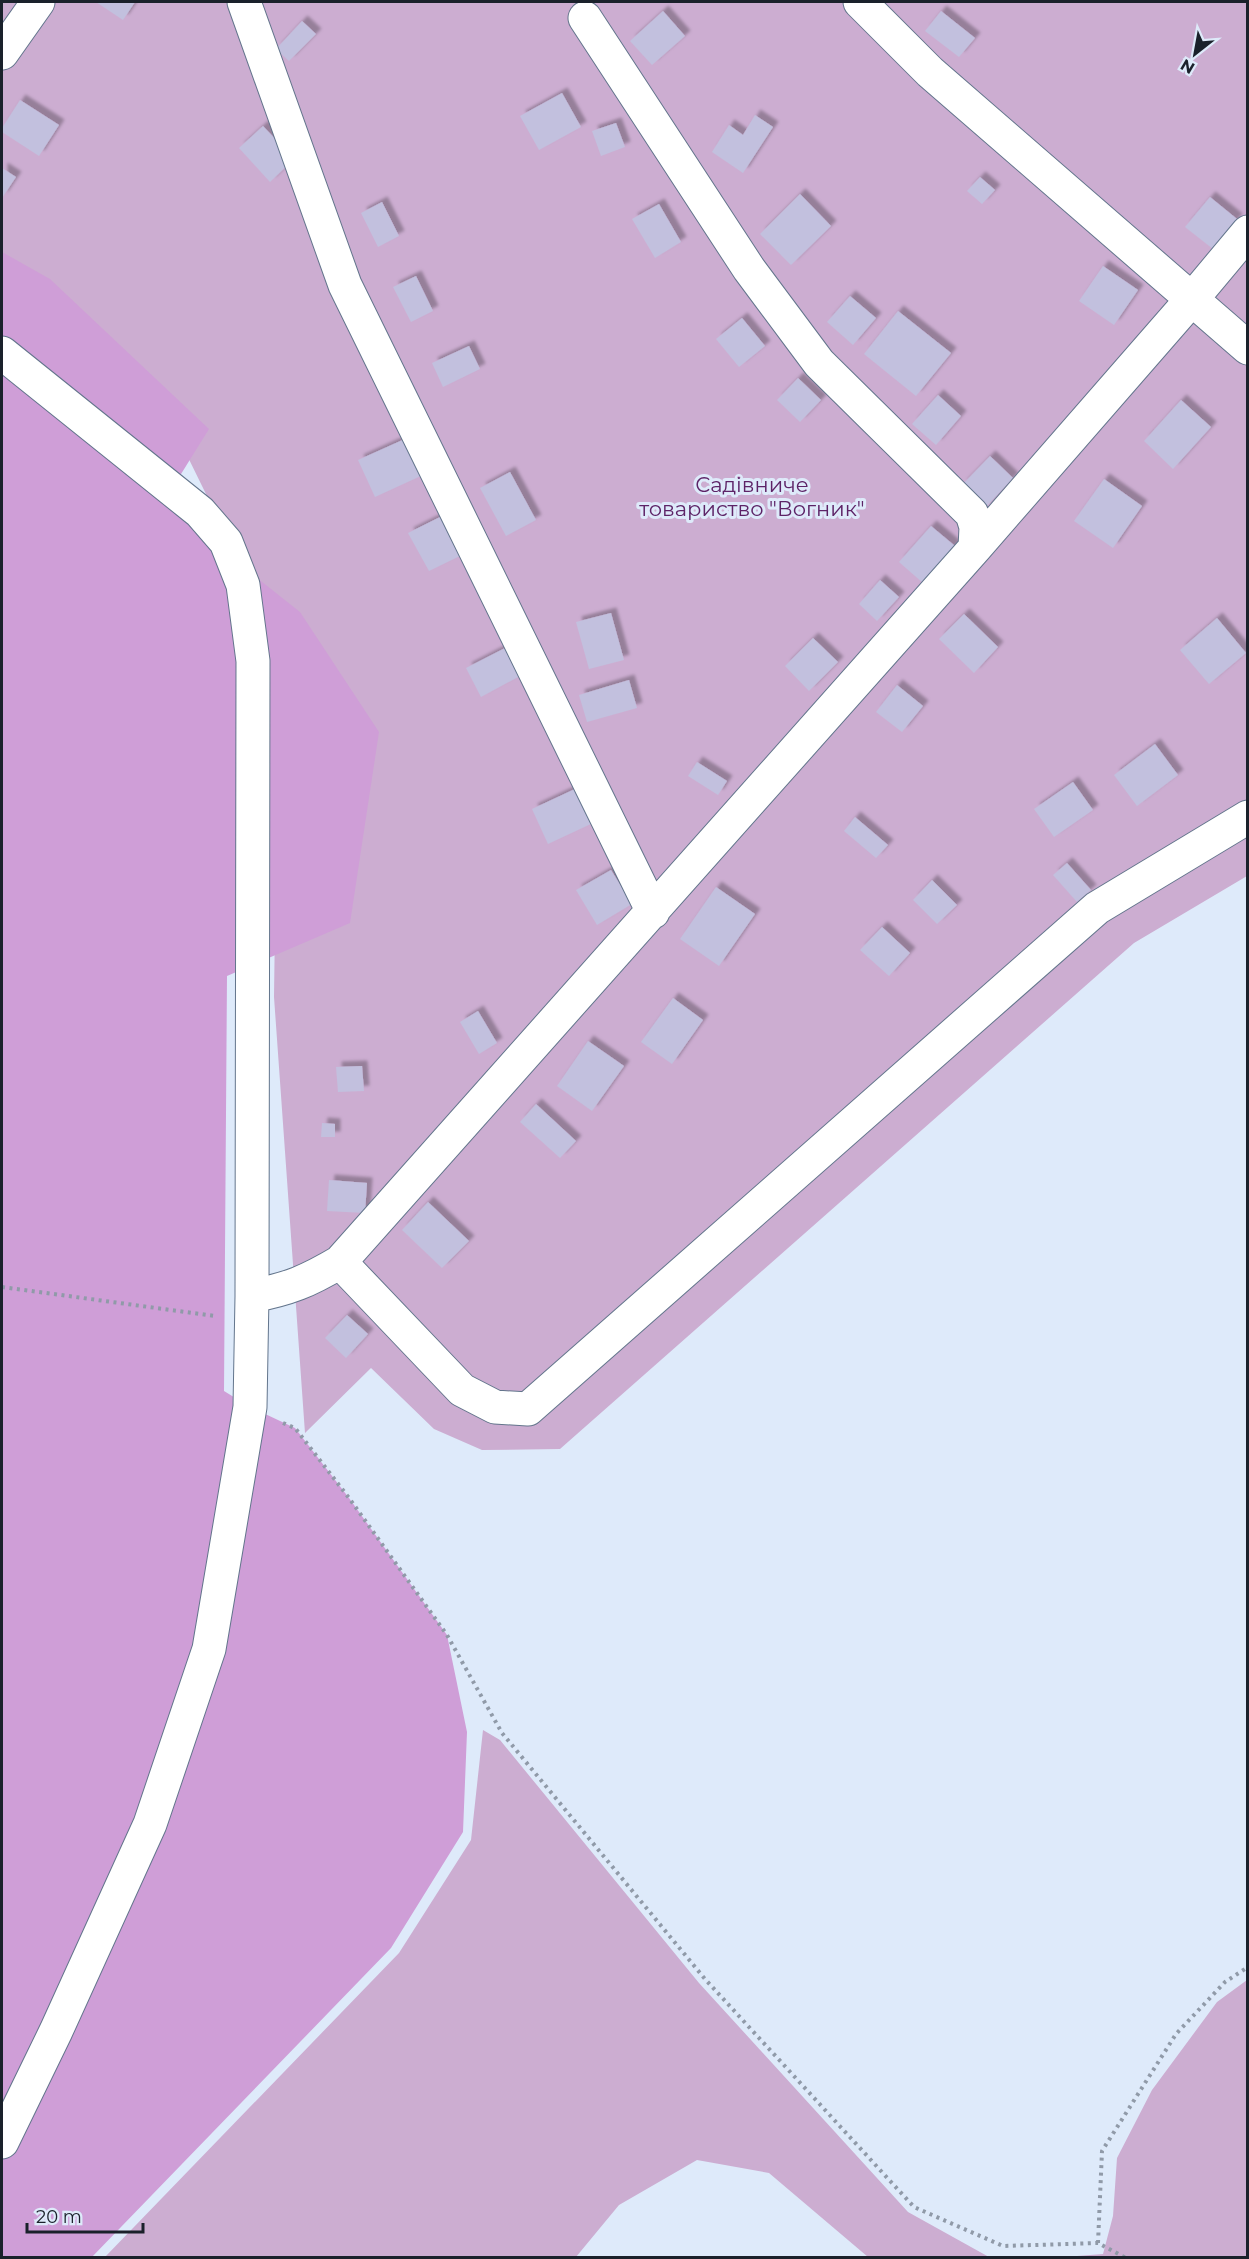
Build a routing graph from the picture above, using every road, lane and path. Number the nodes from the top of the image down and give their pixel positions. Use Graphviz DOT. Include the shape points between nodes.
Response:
graph roads {
  1 [pos="38,2"];
  2 [pos="244,2"];
  3 [pos="860,2"];
  4 [pos="585,18"];
  5 [pos="2,52"];
  6 [pos="1248,232"];
  7 [pos="1192,299"];
  8 [pos="1248,348"];
  9 [pos="2,353"];
  10 [pos="975,548"];
  11 [pos="1248,817"];
  12 [pos="653,912"];
  13 [pos="340,1262"];
  14 [pos="2,1287"];
  15 [pos="252,1308"];
  16 [pos="250,1407"];
  17 [pos="1248,1967"];
  18 [pos="2,2142"];
  19 [pos="1098,2243"];
  20 [pos="1126,2258"];
  1 -- 5 [label="street"];
  2 -- 12 [label="street" via="345,285"];
  3 -- 7 [label="street" via="930,72"];
  4 -- 10 [label="street" via="749,269 819,363 972,514"];
  6 -- 7 [label="street"];
  7 -- 8 [label="street"];
  7 -- 10 [label="street"];
  9 -- 15 [label="street" via="200,512 226,542 243,585 253,661"];
  10 -- 12 [label="street"];
  11 -- 13 [label="street" via="1097,908 528,1410 495,1407 462,1390"];
  12 -- 13 [label="street"];
  13 -- 15 [label="street"];
  14 -- 15 [label="path"];
  15 -- 16 [label="street"];
  16 -- 18 [label="street" via="209,1649 169,1769 150,1824"];
  16 -- 19 [label="path" via="296,1428 447,1635 502,1733 705,1979 914,2207 1003,2246"];
  17 -- 19 [label="path" via="1225,1982 1176,2034 1102,2151"];
  19 -- 20 [label="path"];
}
